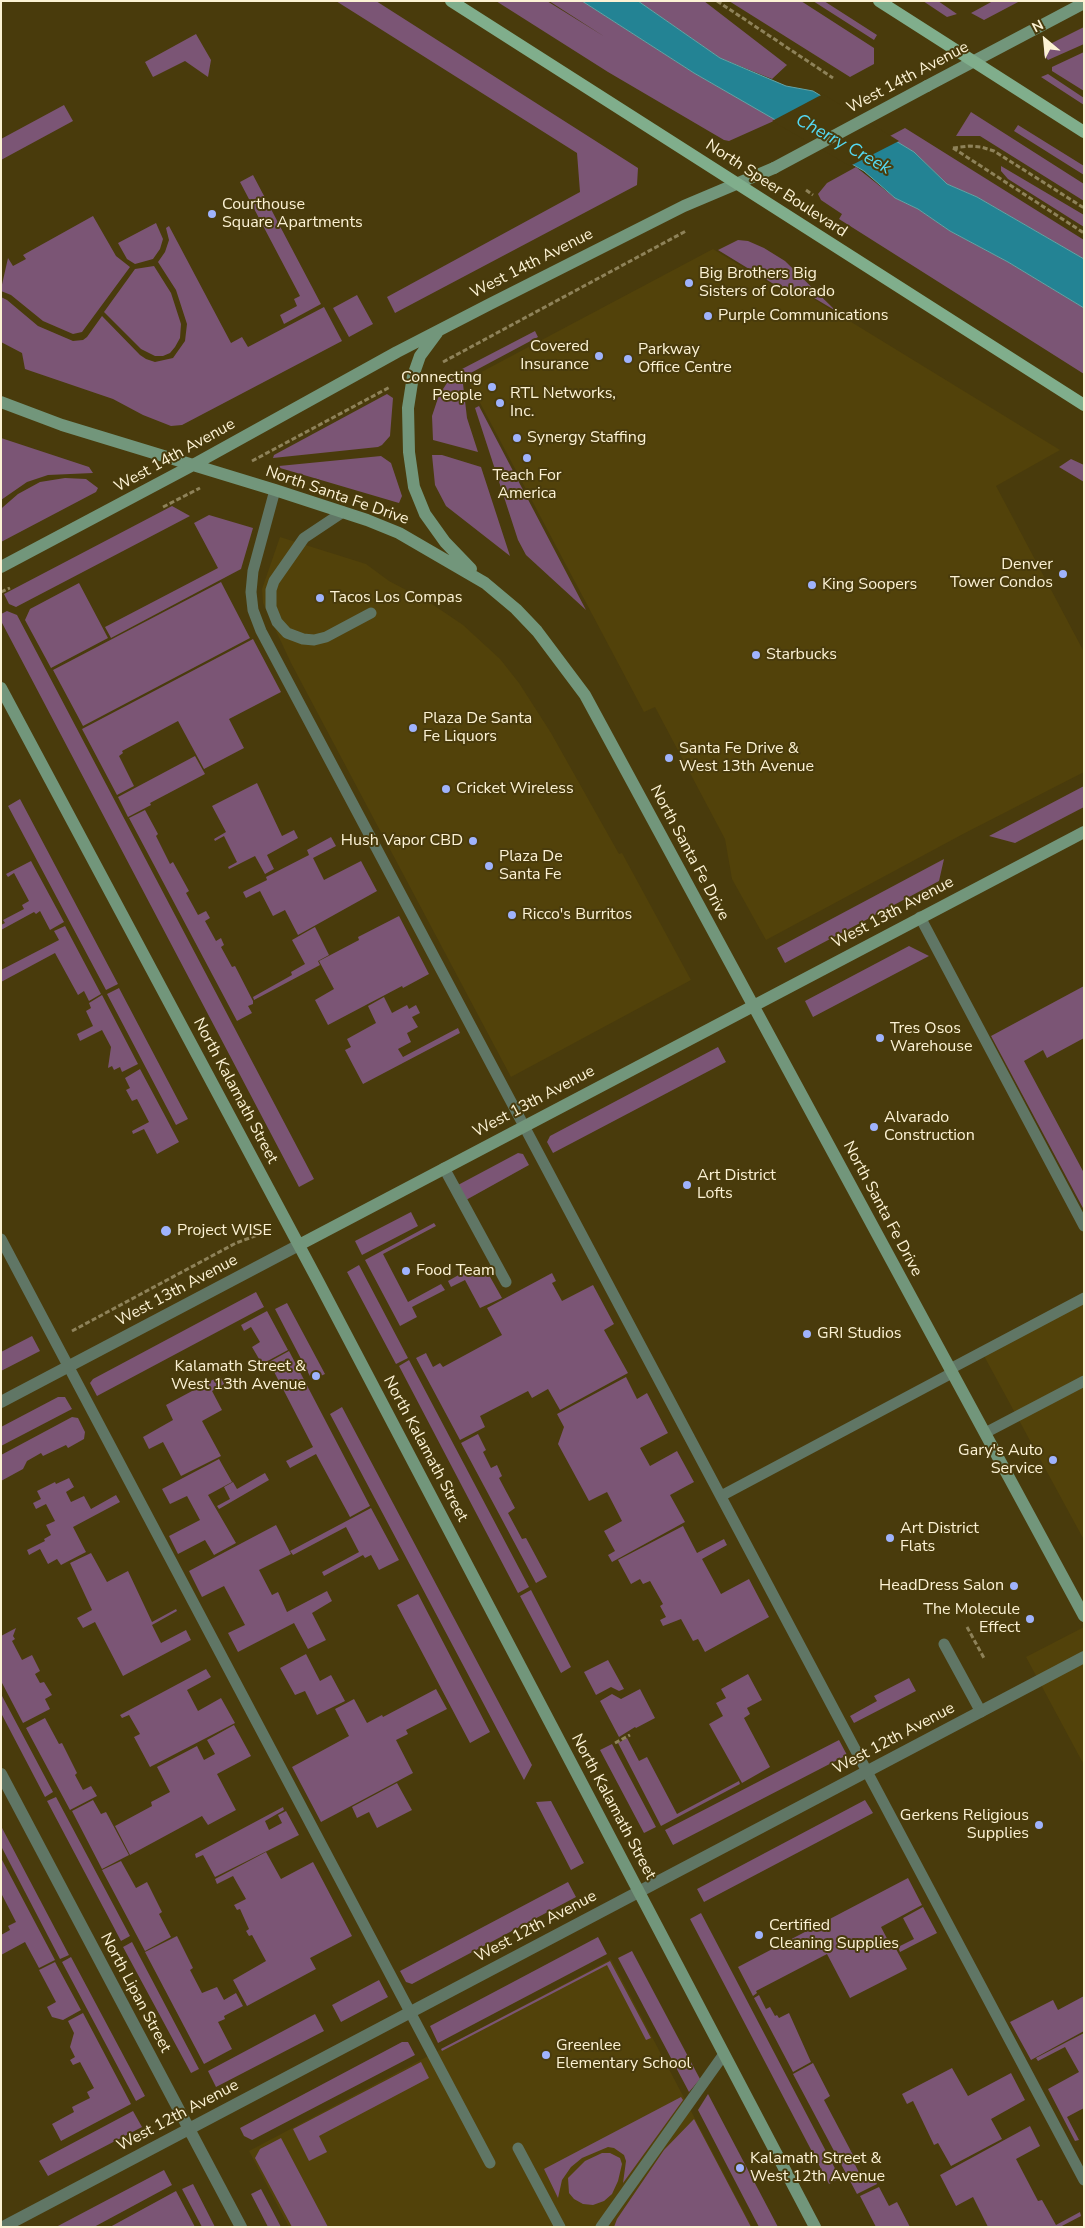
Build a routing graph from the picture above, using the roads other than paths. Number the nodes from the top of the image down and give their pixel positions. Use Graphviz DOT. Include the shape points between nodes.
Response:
graph roads {
  1 [pos="451,1"];
  2 [pos="879,1"];
  3 [pos="1084,3"];
  4 [pos="974,61"];
  5 [pos="1084,132"];
  6 [pos="738,183"];
  7 [pos="440,330"];
  8 [pos="1,402"];
  9 [pos="1084,405"];
  10 [pos="193,465"];
  11 [pos="275,490"];
  12 [pos="343,512"];
  13 [pos="1,567"];
  14 [pos="485,582"];
  15 [pos="371,613"];
  16 [pos="1,688"];
  17 [pos="1084,832"];
  18 [pos="920,917"];
  19 [pos="753,1004"];
  20 [pos="524,1126"];
  21 [pos="444,1168"];
  22 [pos="1084,1226"];
  23 [pos="1,1239"];
  24 [pos="299,1245"];
  25 [pos="506,1282"];
  26 [pos="1084,1298"];
  27 [pos="68,1366"];
  28 [pos="951,1371"];
  29 [pos="1084,1381"];
  30 [pos="1,1402"];
  31 [pos="985,1433"];
  32 [pos="720,1496"];
  33 [pos="1084,1616"];
  34 [pos="944,1644"];
  35 [pos="1084,1657"];
  36 [pos="981,1712"];
  37 [pos="867,1772"];
  38 [pos="1,1774"];
  39 [pos="639,1891"];
  40 [pos="411,2012"];
  41 [pos="724,2054"];
  42 [pos="188,2129"];
  43 [pos="518,2148"];
  44 [pos="490,2163"];
  45 [pos="1084,2180"];
  46 [pos="4,2224"];
  47 [pos="240,2227"];
  48 [pos="560,2227"];
  49 [pos="601,2227"];
  50 [pos="815,2227"];
  1 -- 6 [label="main road, North Speer Boulevard"];
  2 -- 4 [label="main road"];
  3 -- 4 [label="main road, West 14th Avenue"];
  4 -- 5 [label="main road"];
  4 -- 6 [label="main road, West 14th Avenue, bridge" via="774,168"];
  6 -- 7 [label="main road, West 14th Avenue" via="684,206"];
  6 -- 9 [label="main road, North Speer Boulevard"];
  7 -- 10 [label="main road, West 14th Avenue"];
  7 -- 14 [label="main road" via="420,356 410,388 408,432 414,487 425,514 445,542"];
  8 -- 10 [label="main road, North Santa Fe Drive" via="62,425"];
  10 -- 11 [label="main road, North Santa Fe Drive"];
  10 -- 13 [label="main road, West 14th Avenue"];
  11 -- 12 [label="main road, North Santa Fe Drive"];
  11 -- 20 [label="lane" via="253,571 251,592 261,631"];
  12 -- 14 [label="main road, North Santa Fe Drive" via="399,533"];
  12 -- 15 [label="lane" via="304,538 274,581 271,607 277,622 287,633 314,640"];
  14 -- 19 [label="main road, North Santa Fe Drive" via="537,631 585,695"];
  16 -- 24 [label="main road, North Kalamath Street"];
  17 -- 18 [label="main road, West 13th Avenue"];
  18 -- 19 [label="main road, West 13th Avenue"];
  18 -- 22 [label="lane"];
  19 -- 20 [label="main road, West 13th Avenue"];
  19 -- 28 [label="main road, North Santa Fe Drive"];
  20 -- 21 [label="main road, West 13th Avenue"];
  20 -- 32 [label="lane"];
  21 -- 24 [label="main road, West 13th Avenue"];
  21 -- 25 [label="lane"];
  23 -- 27 [label="lane"];
  24 -- 27 [label="street, West 13th Avenue"];
  24 -- 39 [label="main road, North Kalamath Street"];
  26 -- 28 [label="lane"];
  27 -- 30 [label="street, West 13th Avenue"];
  27 -- 40 [label="lane"];
  28 -- 31 [label="main road, North Santa Fe Drive"];
  28 -- 32 [label="lane"];
  29 -- 31 [label="lane"];
  31 -- 33 [label="main road, North Santa Fe Drive"];
  32 -- 37 [label="lane"];
  34 -- 36 [label="lane"];
  35 -- 36 [label="street, West 12th Avenue"];
  36 -- 37 [label="street, West 12th Avenue"];
  37 -- 39 [label="street, West 12th Avenue"];
  37 -- 45 [label="lane"];
  38 -- 42 [label="street, North Lipan Street"];
  39 -- 40 [label="street, West 12th Avenue"];
  39 -- 41 [label="main road, North Kalamath Street"];
  40 -- 42 [label="street, West 12th Avenue"];
  40 -- 44 [label="lane"];
  41 -- 49 [label="lane"];
  41 -- 50 [label="main road, North Kalamath Street"];
  42 -- 46 [label="street, West 12th Avenue"];
  42 -- 47 [label="street, North Lipan Street"];
  43 -- 48 [label="lane"];
}
